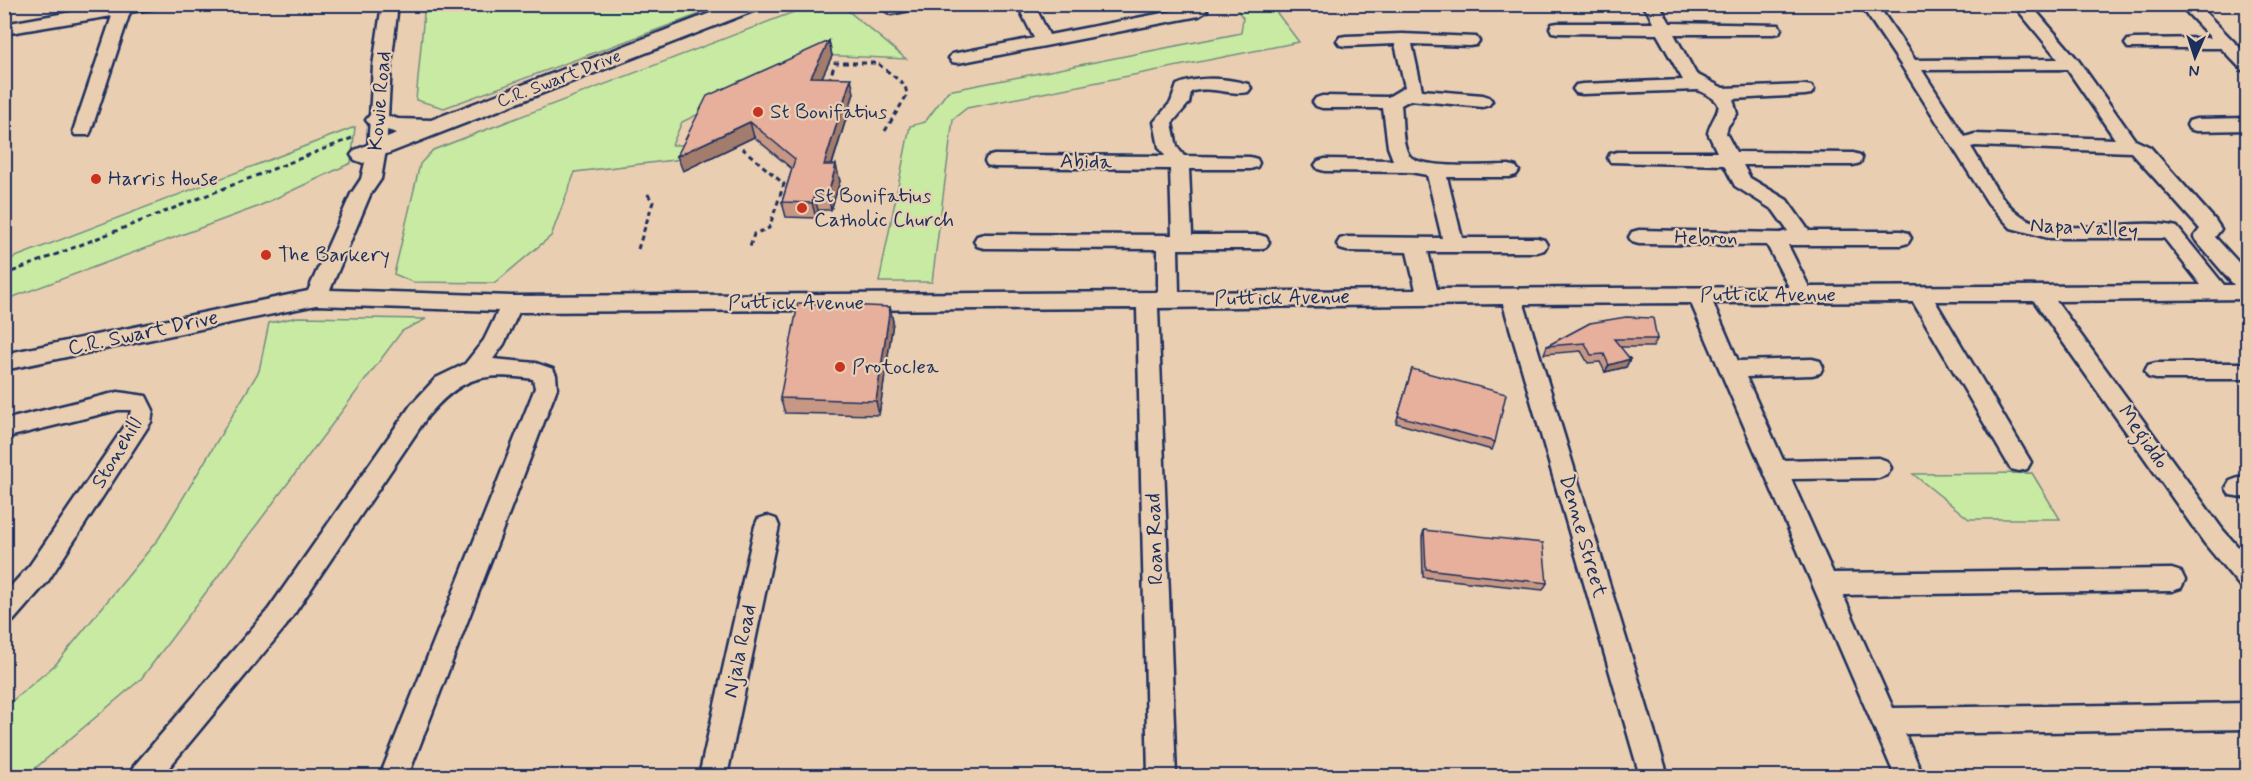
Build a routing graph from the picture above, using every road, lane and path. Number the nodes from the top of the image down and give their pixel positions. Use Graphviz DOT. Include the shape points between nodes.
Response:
graph roads {
  1 [pos="150,4"];
  2 [pos="374,4"];
  3 [pos="390,4"];
  4 [pos="754,4"];
  5 [pos="913,4"];
  6 [pos="1025,4"];
  7 [pos="1648,4"];
  8 [pos="1868,4"];
  9 [pos="2021,4"];
  10 [pos="2187,4"];
  11 [pos="124,6"];
  12 [pos="891,9"];
  13 [pos="1199,10"];
  14 [pos="1558,28"];
  15 [pos="1664,28"];
  16 [pos="4,29"];
  17 [pos="1773,29"];
  18 [pos="1402,39"];
  19 [pos="2247,39"];
  20 [pos="1044,41"];
  21 [pos="1346,41"];
  22 [pos="1470,41"];
  23 [pos="2223,41"];
  24 [pos="2134,44"];
  25 [pos="958,58"];
  26 [pos="2072,64"];
  27 [pos="1910,65"];
  28 [pos="2247,66"];
  29 [pos="1700,85"];
  30 [pos="1242,88"];
  31 [pos="1582,89"];
  32 [pos="827,90"];
  33 [pos="1805,90"];
  34 [pos="1409,94"];
  35 [pos="1720,94"];
  36 [pos="1483,101"];
  37 [pos="1322,102"];
  38 [pos="1392,103"];
  39 [pos="2247,124"];
  40 [pos="2196,125"];
  41 [pos="82,131"];
  42 [pos="885,131"];
  43 [pos="371,139"];
  44 [pos="1960,144"];
  45 [pos="2128,144"];
  46 [pos="742,148"];
  47 [pos="1617,158"];
  48 [pos="1730,159"];
  49 [pos="1853,159"];
  50 [pos="994,161"];
  51 [pos="1251,162"];
  52 [pos="1179,164"];
  53 [pos="1325,165"];
  54 [pos="1410,166"];
  55 [pos="1436,171"];
  56 [pos="1509,171"];
  57 [pos="647,193"];
  58 [pos="1639,237"];
  59 [pos="1774,238"];
  60 [pos="1803,238"];
  61 [pos="1901,238"];
  62 [pos="984,241"];
  63 [pos="1175,242"];
  64 [pos="1259,242"];
  65 [pos="1347,244"];
  66 [pos="1416,245"];
  67 [pos="1454,245"];
  68 [pos="1537,245"];
  69 [pos="638,249"];
  70 [pos="749,250"];
  71 [pos="4,275"];
  72 [pos="2247,287"];
  73 [pos="2247,292"];
  74 [pos="2219,293"];
  75 [pos="1803,295"];
  76 [pos="1920,295"];
  77 [pos="2041,295"];
  78 [pos="1511,296"];
  79 [pos="1700,296"];
  80 [pos="316,297"];
  81 [pos="1428,297"];
  82 [pos="1158,300"];
  83 [pos="512,304"];
  84 [pos="4,362"];
  85 [pos="1812,367"];
  86 [pos="474,368"];
  87 [pos="1733,369"];
  88 [pos="2156,371"];
  89 [pos="2247,371"];
  90 [pos="4,429"];
  91 [pos="2019,462"];
  92 [pos="1879,468"];
  93 [pos="1776,470"];
  94 [pos="767,525"];
  95 [pos="2247,577"];
  96 [pos="2172,580"];
  97 [pos="1826,584"];
  98 [pos="4,613"];
  99 [pos="2247,716"];
  100 [pos="1885,721"];
  101 [pos="144,777"];
  102 [pos="394,777"];
  103 [pos="713,777"];
  104 [pos="1162,777"];
  105 [pos="1654,777"];
  106 [pos="1909,777"];
  1 -- 11 [label="street"];
  2 -- 43 [label="street, Kowie Road"];
  3 -- 43 [label="street, Kowie Road"];
  4 -- 43 [label="street, C.R. Swart Drive" via="442,124"];
  5 -- 12 [label="street"];
  6 -- 20 [label="street"];
  7 -- 15 [label="street"];
  8 -- 27 [label="street, Napa Valley"];
  9 -- 26 [label="street"];
  10 -- 23 [label="street"];
  11 -- 16 [label="street"];
  11 -- 41 [label="street"];
  13 -- 20 [label="street"];
  14 -- 15 [label="street"];
  15 -- 17 [label="street"];
  15 -- 29 [label="street" via="1686,72"];
  18 -- 21 [label="street"];
  18 -- 22 [label="street"];
  18 -- 34 [label="street" via="1414,89"];
  19 -- 23 [label="street"];
  20 -- 25 [label="street"];
  23 -- 24 [label="street"];
  23 -- 28 [label="street"];
  26 -- 27 [label="street"];
  26 -- 45 [label="street"];
  27 -- 44 [label="street, Napa Valley"];
  29 -- 31 [label="street"];
  29 -- 35 [label="street"];
  30 -- 52 [label="street" via="1205,85 1184,89 1180,103 1163,122 1168,147"];
  32 -- 42 [label="path" via="835,63 877,63 885,68 905,85 907,95"];
  33 -- 35 [label="street"];
  34 -- 36 [label="street"];
  34 -- 38 [label="street"];
  35 -- 48 [label="street" via="1729,111 1717,133"];
  37 -- 38 [label="street"];
  38 -- 54 [label="street" via="1397,150"];
  39 -- 40 [label="street"];
  43 -- 71 [label="path"];
  43 -- 80 [label="street, Kowie Road" via="357,184 361,194"];
  44 -- 45 [label="street" via="1975,140"];
  44 -- 74 [label="street, Napa Valley" via="2017,223 2041,231 2170,232"];
  45 -- 72 [label="street" via="2143,151 2208,225 2211,229 2204,237"];
  46 -- 70 [label="path" via="784,184 769,228 754,234"];
  47 -- 48 [label="street"];
  48 -- 49 [label="street"];
  48 -- 60 [label="street" via="1747,187 1780,205"];
  50 -- 52 [label="street, Abida"];
  51 -- 52 [label="street, Abida"];
  52 -- 63 [label="street"];
  53 -- 54 [label="street"];
  54 -- 55 [label="street"];
  55 -- 56 [label="street"];
  55 -- 67 [label="street"];
  57 -- 69 [label="path" via="653,202 652,209"];
  58 -- 59 [label="street, Hebron"];
  59 -- 60 [label="street, Hebron"];
  59 -- 75 [label="street"];
  60 -- 61 [label="street, Hebron"];
  62 -- 63 [label="street"];
  63 -- 64 [label="street"];
  63 -- 82 [label="street"];
  65 -- 66 [label="street"];
  66 -- 67 [label="street"];
  66 -- 81 [label="street"];
  67 -- 68 [label="street"];
  73 -- 74 [label="street, Puttick Avenue"];
  74 -- 77 [label="street, Puttick Avenue"];
  75 -- 76 [label="street, Puttick Avenue"];
  75 -- 79 [label="street, Puttick Avenue"];
  76 -- 77 [label="street, Puttick Avenue"];
  76 -- 91 [label="street"];
  77 -- 95 [label="street, Megiddo" via="2214,537"];
  78 -- 79 [label="street, Puttick Avenue"];
  78 -- 81 [label="street, Puttick Avenue"];
  78 -- 105 [label="street, Denne Street"];
  79 -- 87 [label="street"];
  80 -- 83 [label="street, Puttick Avenue"];
  80 -- 84 [label="street, C.R. Swart Drive"];
  81 -- 82 [label="street, Puttick Avenue"];
  82 -- 83 [label="street, Puttick Avenue"];
  82 -- 104 [label="street, Roan Road"];
  83 -- 86 [label="street" via="493,344"];
  85 -- 87 [label="street"];
  86 -- 101 [label="street" via="450,379 430,398 277,618"];
  86 -- 102 [label="street" via="536,371 545,375 546,388"];
  87 -- 93 [label="street"];
  88 -- 89 [label="street"];
  90 -- 98 [label="street, Stonehill" via="118,400 138,402 142,410 140,422 39,573"];
  92 -- 93 [label="street"];
  93 -- 97 [label="street"];
  94 -- 103 [label="street, Njala Road"];
  96 -- 97 [label="street"];
  97 -- 100 [label="street"];
  99 -- 100 [label="street"];
  100 -- 106 [label="street"];
}
